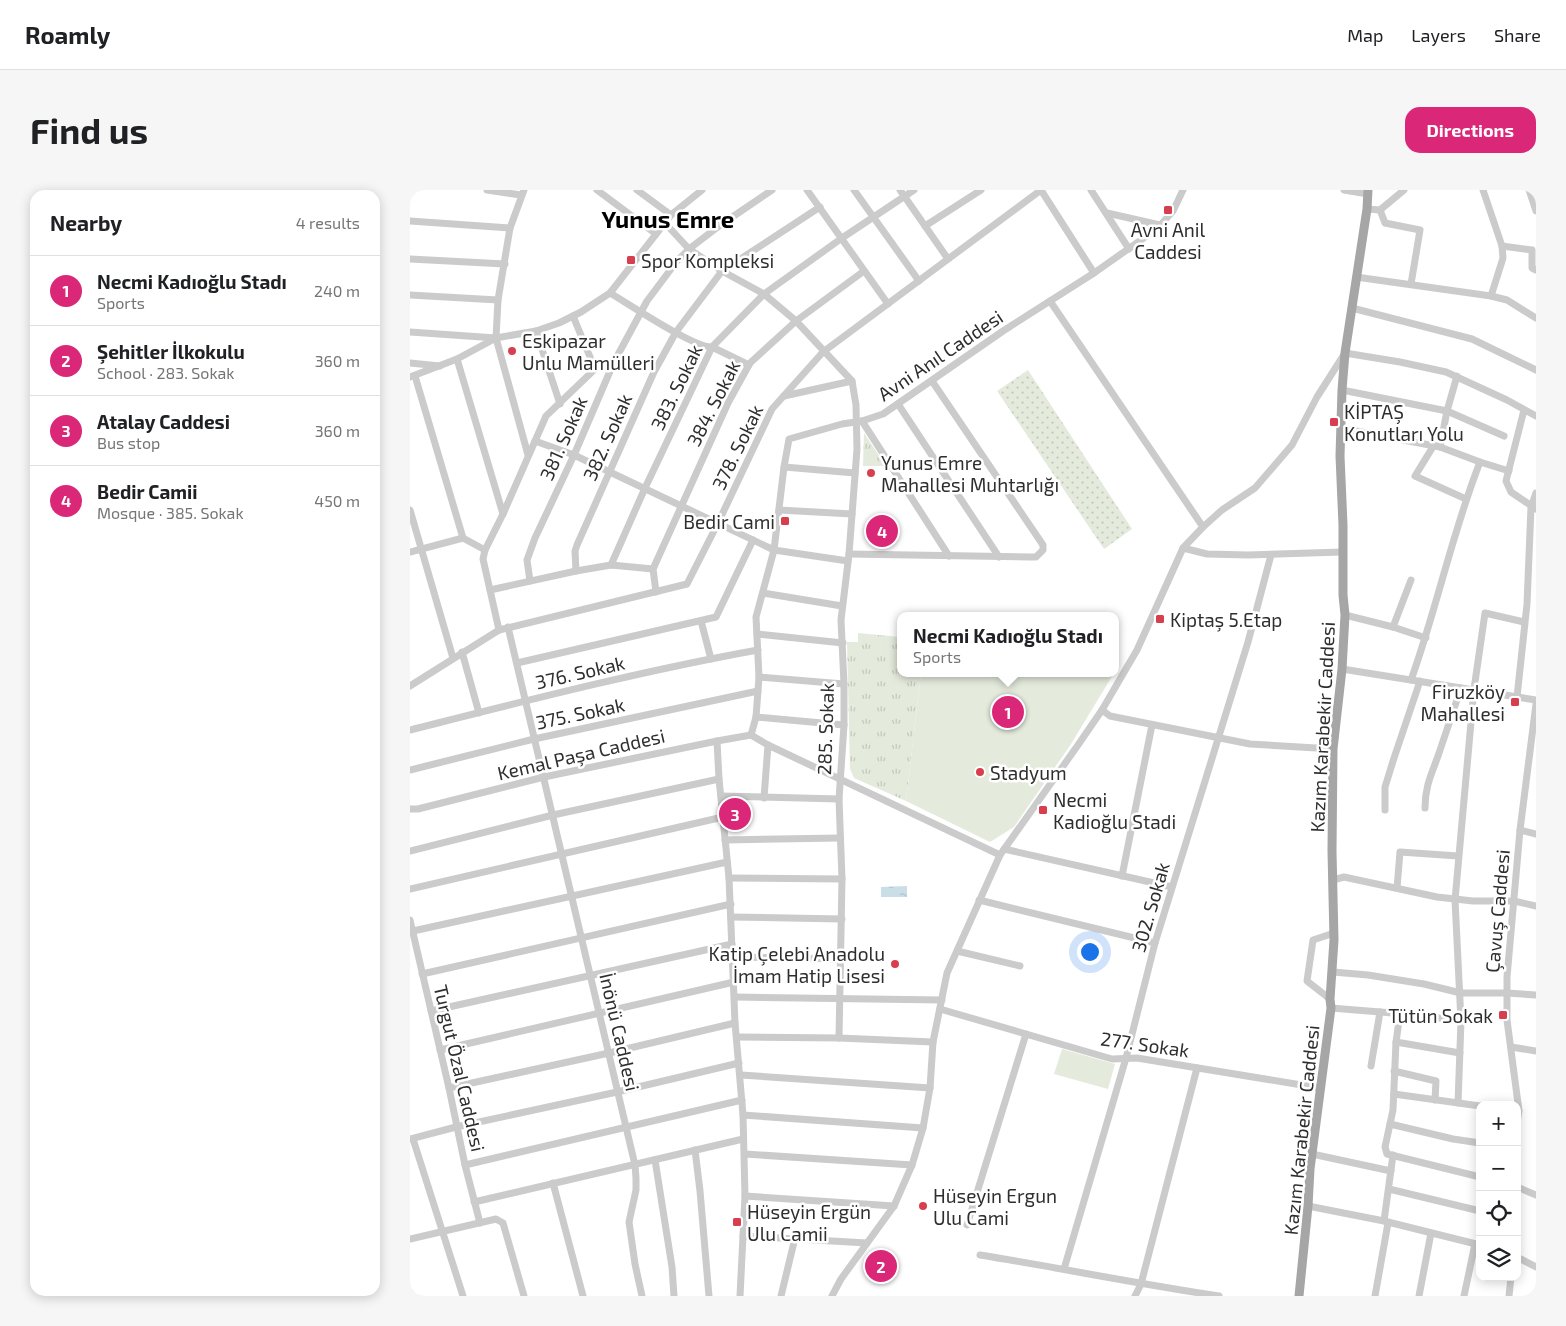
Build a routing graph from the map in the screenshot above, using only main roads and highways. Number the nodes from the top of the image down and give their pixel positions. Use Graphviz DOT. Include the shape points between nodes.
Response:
graph roads {
  1 [pos="1368,192"];
  2 [pos="1299,1296"];
  1 -- 2 [label="main road, Kazım Karabekir Caddesi" via="1342,390 1340,456 1345,614 1333,749 1333,972"];
}
